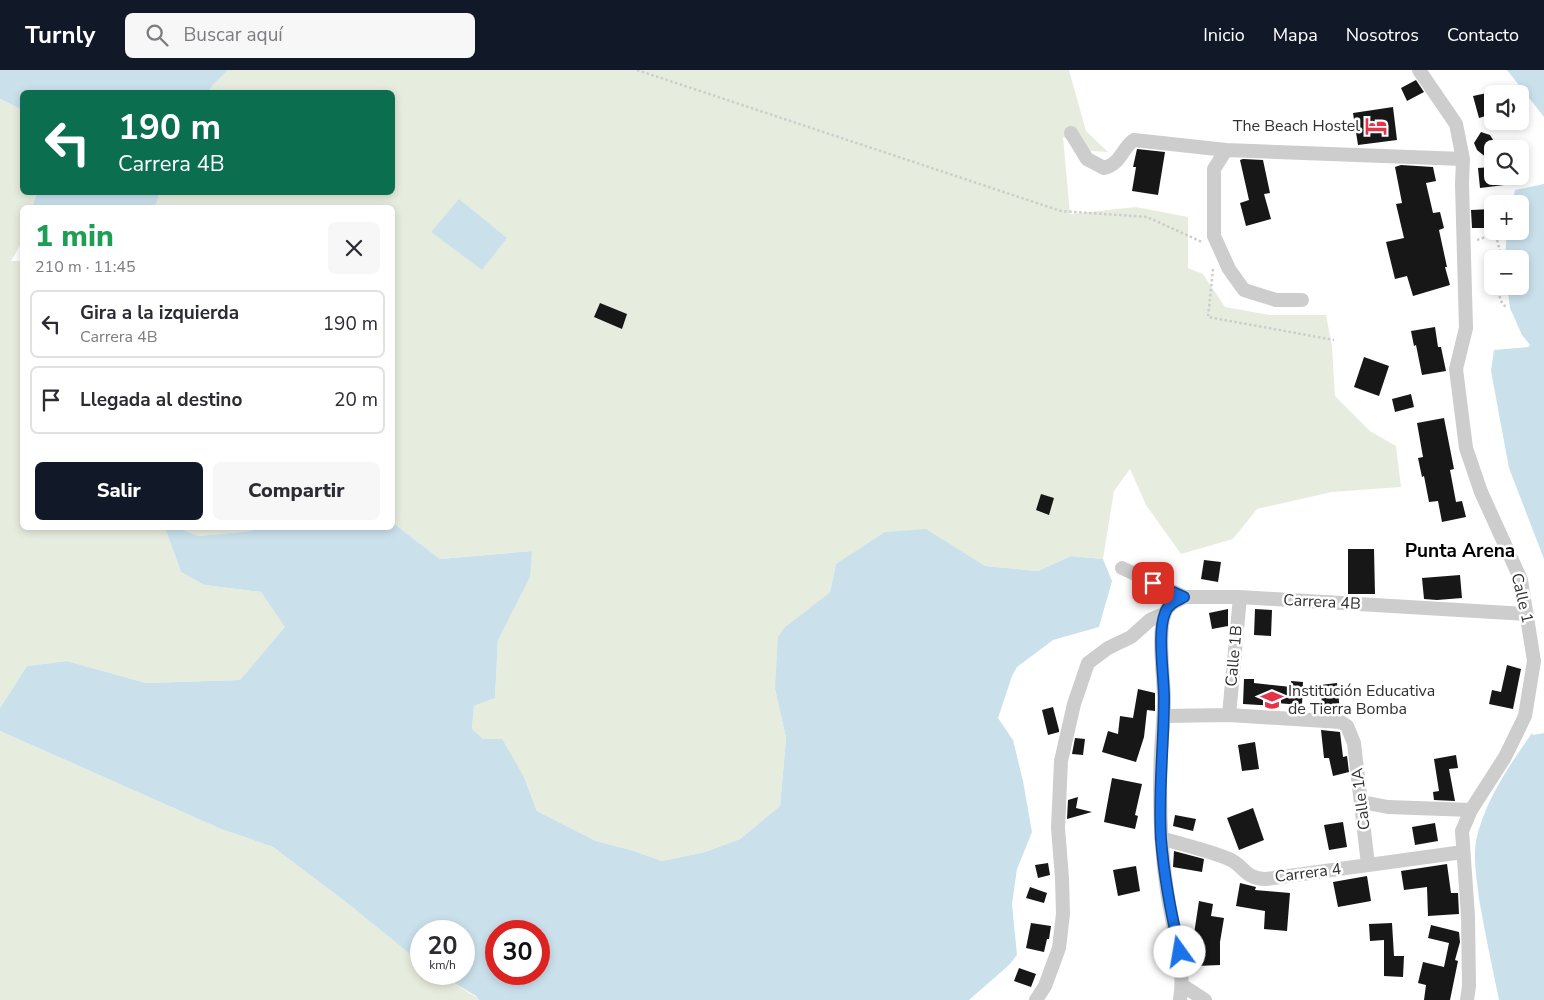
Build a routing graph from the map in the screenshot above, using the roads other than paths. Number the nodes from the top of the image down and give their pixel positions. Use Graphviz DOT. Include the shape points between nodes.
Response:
graph roads {
  1 [pos="1419,70"];
  2 [pos="1071,133"];
  3 [pos="1226,150"];
  4 [pos="1463,159"];
  5 [pos="1302,300"];
  6 [pos="1122,568"];
  7 [pos="1184,597"];
  8 [pos="1240,597"];
  9 [pos="1164,614"];
  10 [pos="1527,614"];
  11 [pos="1229,715"];
  12 [pos="1164,716"];
  13 [pos="1362,802"];
  14 [pos="1471,810"];
  15 [pos="1161,838"];
  16 [pos="1463,852"];
  17 [pos="1368,865"];
  18 [pos="1182,985"];
  19 [pos="1036,1000"];
  20 [pos="1180,1000"];
  21 [pos="1205,1000"];
  22 [pos="1466,1000"];
  1 -- 4 [label="street, Calle 1" via="1456,124"];
  2 -- 3 [label="street" via="1087,159 1104,168 1117,162 1134,140"];
  3 -- 4 [label="street"];
  3 -- 5 [label="street" via="1214,169 1214,236 1229,268 1244,290 1276,300"];
  4 -- 10 [label="street, Calle 1" via="1466,328 1456,369 1466,448 1480,492 1521,580"];
  6 -- 7 [label="street, Carrera 4B"];
  7 -- 8 [label="street, Carrera 4B"];
  7 -- 9 [label="street" via="1171,604"];
  8 -- 10 [label="street, Carrera 4B"];
  8 -- 11 [label="street, Calle 1B"];
  9 -- 12 [label="street" via="1161,642"];
  9 -- 19 [label="street" via="1150,620 1132,637 1108,648 1088,663 1074,704 1061,762 1058,828 1062,914 1059,948 1045,986"];
  10 -- 14 [label="street, Calle 1" via="1534,661 1525,716 1505,757"];
  11 -- 12 [label="street"];
  11 -- 13 [label="street, Calle 1A" via="1341,722 1347,726 1354,743"];
  12 -- 15 [label="street"];
  13 -- 14 [label="street" via="1388,807"];
  13 -- 17 [label="street, Calle 1A"];
  14 -- 16 [label="street, Calle 1" via="1462,831"];
  15 -- 17 [label="street, Carrera 4" via="1231,860 1256,878"];
  15 -- 18 [label="street" via="1167,893 1180,952"];
  16 -- 17 [label="street, Carrera 4"];
  16 -- 22 [label="street, Calle 1" via="1468,916 1469,986"];
  18 -- 20 [label="street"];
  18 -- 21 [label="street"];
}
